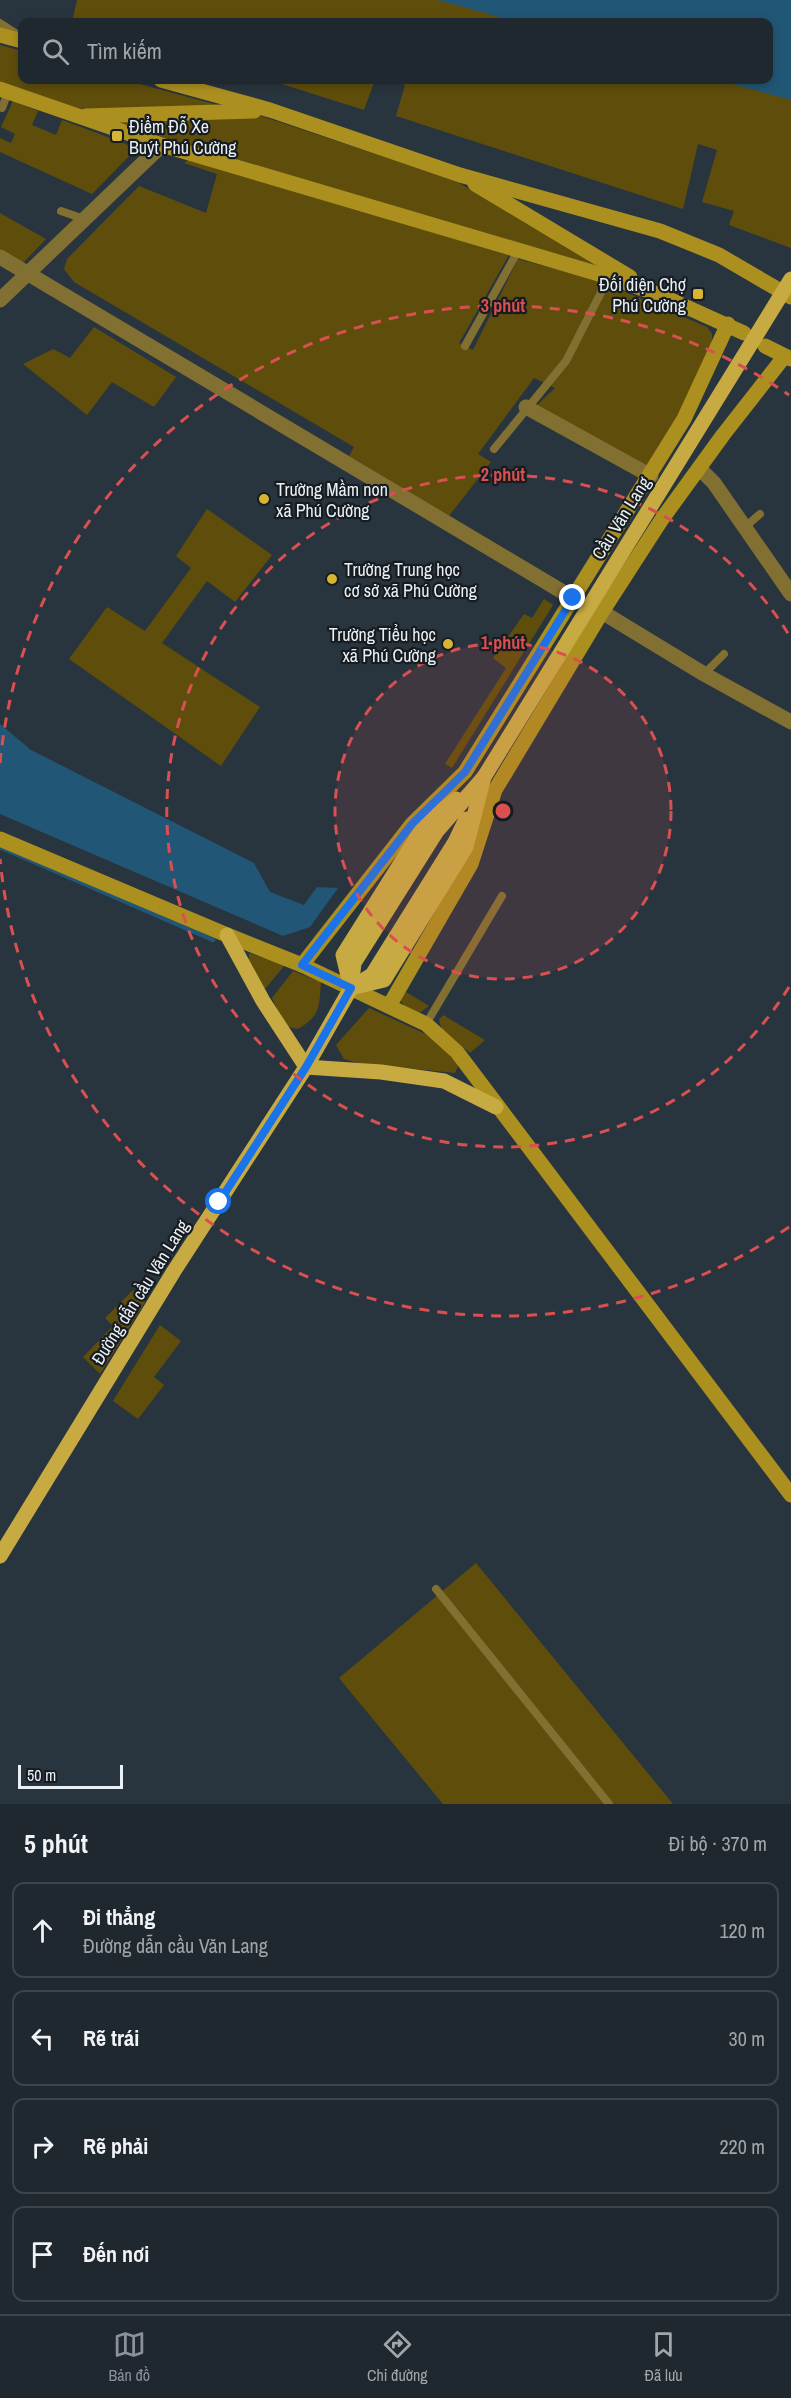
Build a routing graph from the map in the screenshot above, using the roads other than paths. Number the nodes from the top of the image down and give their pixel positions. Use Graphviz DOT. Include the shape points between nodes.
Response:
graph roads {
  1 [pos="0,22"];
  2 [pos="0,35"];
  3 [pos="18,36"];
  4 [pos="18,38"];
  5 [pos="176,84"];
  6 [pos="4,90"];
  7 [pos="0,107"];
  8 [pos="270,110"];
  9 [pos="74,116"];
  10 [pos="162,145"];
  11 [pos="460,174"];
  12 [pos="61,211"];
  13 [pos="84,219"];
  14 [pos="519,249"];
  15 [pos="0,257"];
  16 [pos="28,274"];
  17 [pos="609,277"];
  18 [pos="791,279"];
  19 [pos="660,295"];
  20 [pos="791,297"];
  21 [pos="0,300"];
  22 [pos="728,324"];
  23 [pos="744,333"];
  24 [pos="465,346"];
  25 [pos="765,346"];
  26 [pos="787,358"];
  27 [pos="526,407"];
  28 [pos="494,449"];
  29 [pos="699,468"];
  30 [pos="651,476"];
  31 [pos="760,514"];
  32 [pos="745,527"];
  33 [pos="791,594"];
  34 [pos="573,598"];
  35 [pos="602,612"];
  36 [pos="724,654"];
  37 [pos="704,674"];
  38 [pos="791,722"];
  39 [pos="484,777"];
  40 [pos="0,839"];
  41 [pos="502,896"];
  42 [pos="227,935"];
  43 [pos="302,965"];
  44 [pos="351,988"];
  45 [pos="389,1006"];
  46 [pos="426,1024"];
  47 [pos="306,1067"];
  48 [pos="496,1107"];
  49 [pos="791,1495"];
  50 [pos="0,1556"];
  51 [pos="436,1589"];
  52 [pos="609,1804"];
  1 -- 3 [label="lane"];
  2 -- 4 [label="main road"];
  5 -- 8 [label="main road"];
  6 -- 7 [label="lane"];
  6 -- 9 [label="main road"];
  8 -- 9 [label="main road"];
  8 -- 11 [label="main road"];
  9 -- 10 [label="main road"];
  10 -- 13 [label="street"];
  10 -- 14 [label="main road" via="182,157"];
  11 -- 19 [label="main road"];
  11 -- 20 [label="main road" via="660,231 719,255"];
  12 -- 13 [label="lane"];
  13 -- 16 [label="street"];
  14 -- 17 [label="main road"];
  14 -- 24 [label="lane"];
  15 -- 16 [label="street"];
  16 -- 21 [label="street"];
  16 -- 34 [label="street"];
  17 -- 19 [label="main road"];
  17 -- 27 [label="lane" via="566,360"];
  18 -- 39 [label="main road, Cầu Văn Lang, bridge"];
  19 -- 22 [label="main road"];
  22 -- 23 [label="main road"];
  22 -- 30 [label="main road" via="684,419"];
  25 -- 26 [label="main road"];
  26 -- 29 [label="main road"];
  27 -- 28 [label="lane"];
  27 -- 30 [label="street"];
  29 -- 32 [label="street"];
  29 -- 35 [label="main road"];
  30 -- 34 [label="main road"];
  31 -- 32 [label="lane"];
  32 -- 33 [label="street"];
  34 -- 43 [label="main road" via="465,772 412,824"];
  35 -- 37 [label="street"];
  35 -- 45 [label="main road" via="495,790 471,864"];
  36 -- 37 [label="lane"];
  37 -- 38 [label="street"];
  39 -- 44 [label="main road" via="455,842 407,920 372,975"];
  39 -- 44 [label="main road" via="437,831 354,963"];
  40 -- 42 [label="main road"];
  41 -- 46 [label="lane"];
  42 -- 43 [label="main road"];
  42 -- 47 [label="main road" via="263,1001"];
  43 -- 44 [label="main road"];
  44 -- 45 [label="main road"];
  44 -- 47 [label="main road, Đường dẫn cầu Văn Lang"];
  45 -- 46 [label="main road"];
  46 -- 48 [label="main road" via="457,1052"];
  47 -- 48 [label="main road" via="444,1081"];
  47 -- 50 [label="main road, Đường dẫn cầu Văn Lang" via="174,1271"];
  48 -- 49 [label="main road"];
  51 -- 52 [label="lane"];
}
